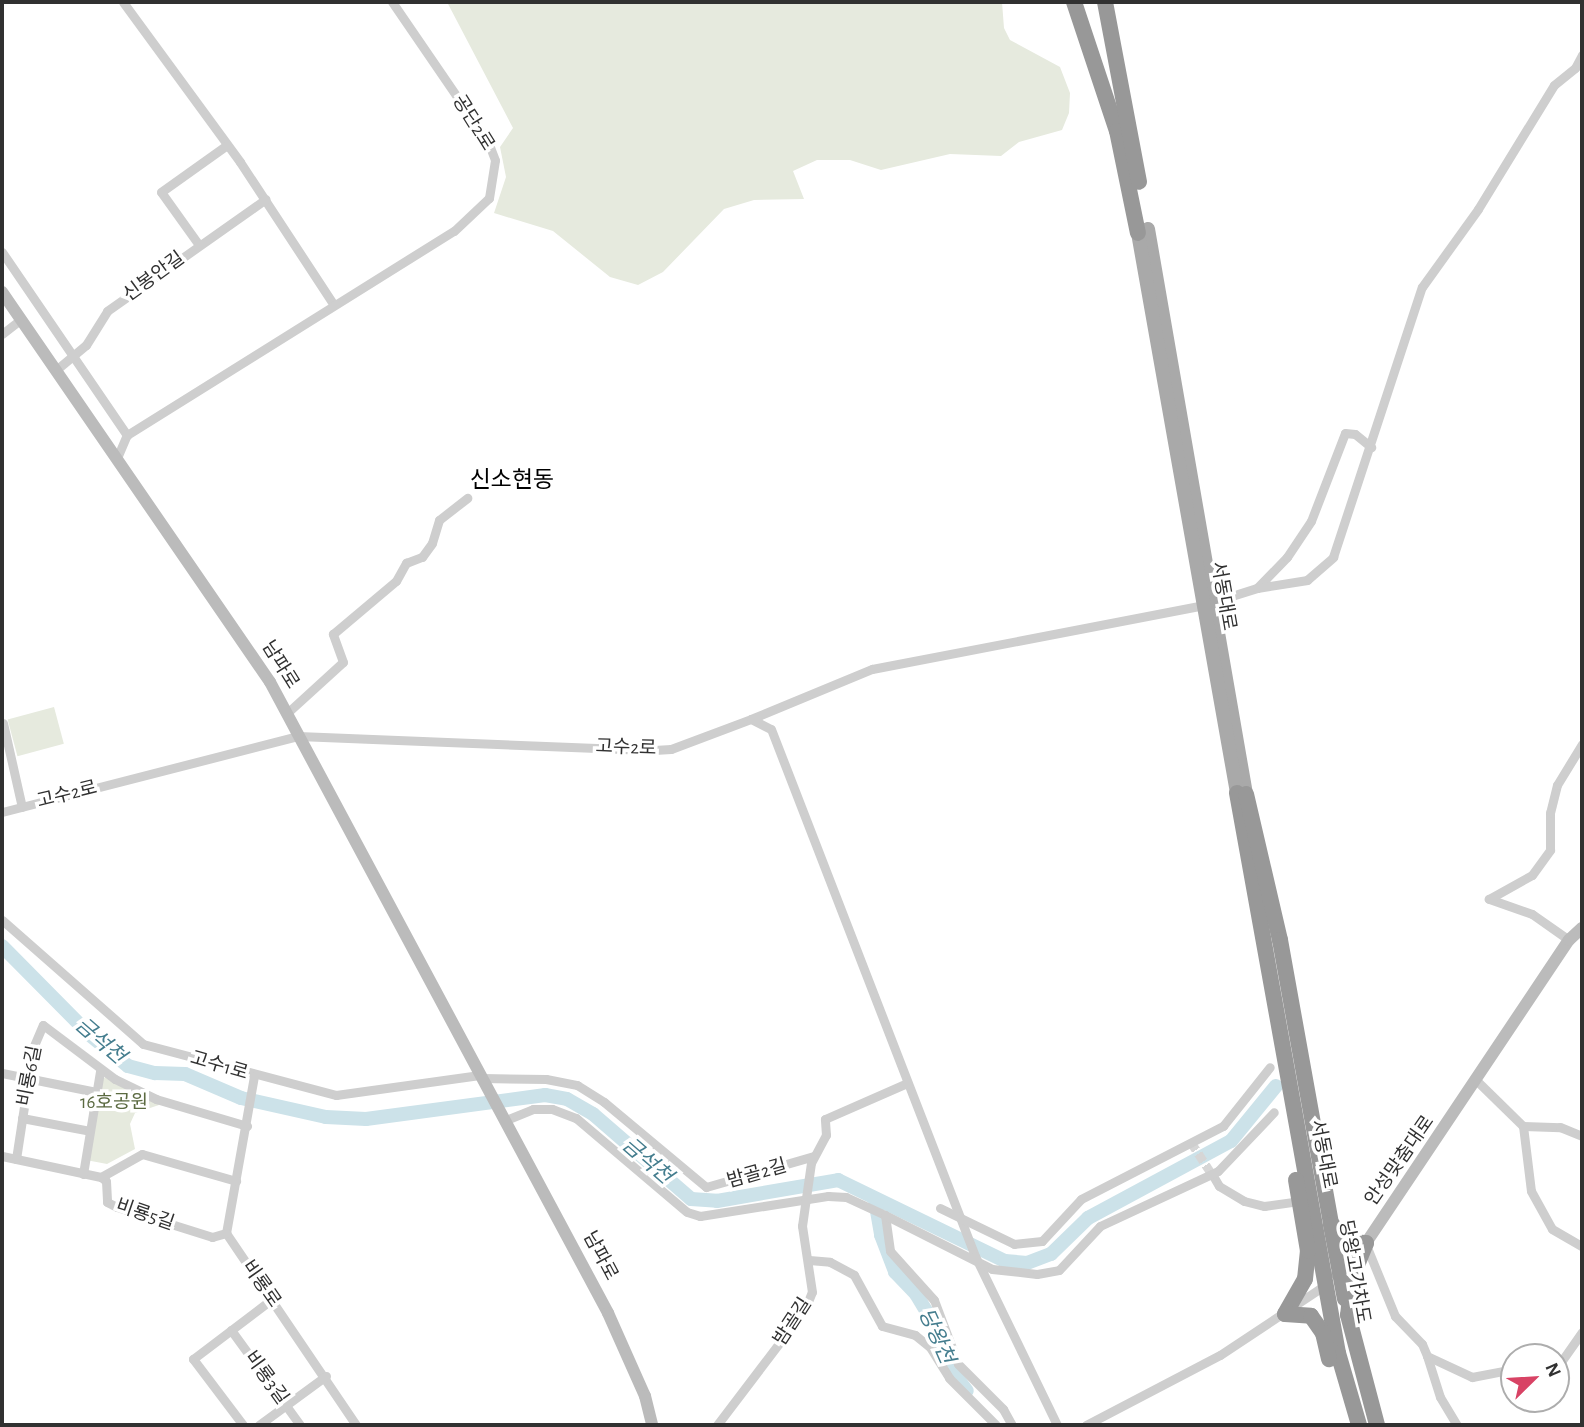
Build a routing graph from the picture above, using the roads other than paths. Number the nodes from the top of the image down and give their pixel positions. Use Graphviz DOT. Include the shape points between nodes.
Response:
graph roads {
  1 [pos="123,2"];
  2 [pos="391,2"];
  3 [pos="1074,2"];
  4 [pos="1105,2"];
  5 [pos="1582,55"];
  6 [pos="228,145"];
  7 [pos="266,199"];
  8 [pos="1143,231"];
  9 [pos="199,245"];
  10 [pos="2,252"];
  11 [pos="2,292"];
  12 [pos="334,305"];
  13 [pos="21,319"];
  14 [pos="2,334"];
  15 [pos="76,357"];
  16 [pos="56,370"];
  17 [pos="127,435"];
  18 [pos="1371,447"];
  19 [pos="117,458"];
  20 [pos="467,498"];
  21 [pos="1257,588"];
  22 [pos="1208,604"];
  23 [pos="286,713"];
  24 [pos="751,719"];
  25 [pos="2,723"];
  26 [pos="298,737"];
  27 [pos="1582,744"];
  28 [pos="1241,793"];
  29 [pos="22,807"];
  30 [pos="2,812"];
  31 [pos="2,919"];
  32 [pos="1582,928"];
  33 [pos="1569,940"];
  34 [pos="1270,1067"];
  35 [pos="100,1071"];
  36 [pos="2,1073"];
  37 [pos="254,1076"];
  38 [pos="29,1079"];
  39 [pos="483,1079"];
  40 [pos="1478,1082"];
  41 [pos="907,1083"];
  42 [pos="96,1092"];
  43 [pos="1274,1112"];
  44 [pos="503,1115"];
  45 [pos="22,1118"];
  46 [pos="247,1126"];
  47 [pos="1523,1126"];
  48 [pos="90,1131"];
  49 [pos="1582,1136"];
  50 [pos="2,1156"];
  51 [pos="16,1159"];
  52 [pos="812,1160"];
  53 [pos="83,1174"];
  54 [pos="1212,1174"];
  55 [pos="101,1177"];
  56 [pos="236,1181"];
  57 [pos="805,1198"];
  58 [pos="1310,1201"];
  59 [pos="940,1208"];
  60 [pos="880,1212"];
  61 [pos="962,1221"];
  62 [pos="1331,1223"];
  63 [pos="226,1233"];
  64 [pos="1366,1244"];
  65 [pos="1582,1246"];
  66 [pos="1308,1251"];
  67 [pos="809,1260"];
  68 [pos="977,1260"];
  69 [pos="1339,1272"];
  70 [pos="1320,1289"];
  71 [pos="272,1299"];
  72 [pos="1285,1314"];
  73 [pos="1348,1315"];
  74 [pos="231,1330"];
  75 [pos="1582,1332"];
  76 [pos="1323,1333"];
  77 [pos="1570,1349"];
  78 [pos="1343,1352"];
  79 [pos="1427,1356"];
  80 [pos="1500,1372"];
  81 [pos="326,1376"];
  82 [pos="286,1405"];
  83 [pos="243,1425"];
  84 [pos="259,1425"];
  85 [pos="300,1425"];
  86 [pos="356,1425"];
  87 [pos="652,1425"];
  88 [pos="717,1425"];
  89 [pos="996,1425"];
  90 [pos="1012,1425"];
  91 [pos="1057,1425"];
  92 [pos="1086,1425"];
  93 [pos="1350,1425"];
  94 [pos="1359,1425"];
  95 [pos="1368,1425"];
  96 [pos="1377,1425"];
  97 [pos="1457,1425"];
  1 -- 6 [label="street"];
  2 -- 12 [label="street, 공단2로" via="488,142 495,160 494,181 477,214"];
  3 -- 8 [label="highway, 서동대로" via="1117,131"];
  4 -- 8 [label="highway, 서동대로"];
  5 -- 18 [label="street, 고수2로" via="1575,68 1554,85 1478,209 1422,287"];
  6 -- 7 [label="street"];
  6 -- 9 [label="street" via="162,192"];
  7 -- 9 [label="street, 신봉안길"];
  7 -- 12 [label="street"];
  8 -- 22 [label="main road, 서동대로"];
  9 -- 15 [label="street, 신봉안길" via="107,311"];
  10 -- 15 [label="street"];
  11 -- 13 [label="street, 남파로"];
  12 -- 17 [label="street, 공단2로"];
  13 -- 14 [label="street"];
  13 -- 16 [label="street, 남파로"];
  15 -- 16 [label="street, 신봉안길"];
  15 -- 17 [label="street"];
  16 -- 19 [label="street, 남파로"];
  17 -- 19 [label="street"];
  18 -- 21 [label="street, 고수2로" via="1333,557 1307,580"];
  18 -- 21 [label="street" via="1355,434 1345,433 1311,521 1287,557"];
  19 -- 23 [label="street, 남파로" via="270,682"];
  20 -- 23 [label="street" via="439,520 422,557 405,563 396,581 333,634 343,662"];
  21 -- 22 [label="street, 고수2로"];
  22 -- 24 [label="street, 고수2로" via="872,669"];
  22 -- 28 [label="main road, 서동대로"];
  23 -- 26 [label="street, 남파로"];
  24 -- 26 [label="street, 고수2로" via="671,749 654,750"];
  24 -- 41 [label="street" via="771,729"];
  25 -- 29 [label="street"];
  26 -- 29 [label="street, 고수2로"];
  26 -- 39 [label="street, 남파로"];
  27 -- 33 [label="street" via="1557,785 1550,813 1550,850 1532,875 1489,899 1532,914"];
  28 -- 58 [label="highway" via="1236,832"];
  28 -- 62 [label="highway" via="1280,940"];
  29 -- 30 [label="street, 고수2로"];
  31 -- 37 [label="street, 고수1로" via="143,1044"];
  32 -- 33 [label="street, 안성맞춤대로"];
  33 -- 40 [label="street, 안성맞춤대로"];
  34 -- 61 [label="street" via="1223,1126 1081,1199 1042,1241 1014,1244"];
  35 -- 38 [label="street, 비룡6길" via="43,1025 33,1048"];
  35 -- 42 [label="street"];
  35 -- 46 [label="street, 비룡6길" via="156,1099"];
  36 -- 38 [label="street"];
  37 -- 39 [label="street, 고수1로" via="336,1095"];
  37 -- 46 [label="street"];
  38 -- 42 [label="street"];
  38 -- 45 [label="street, 비룡6길"];
  39 -- 44 [label="street, 남파로"];
  39 -- 52 [label="street, 밤골2길" via="546,1079 577,1085 706,1187"];
  40 -- 47 [label="street"];
  40 -- 64 [label="street, 안성맞춤대로"];
  41 -- 52 [label="street, 밤골길" via="825,1119 826,1135"];
  41 -- 61 [label="street"];
  42 -- 48 [label="street"];
  43 -- 54 [label="street"];
  44 -- 57 [label="street" via="552,1109 576,1118 687,1212 699,1216"];
  44 -- 87 [label="street, 남파로" via="630,1358"];
  45 -- 48 [label="street"];
  45 -- 51 [label="street, 비룡6길"];
  46 -- 56 [label="street"];
  47 -- 49 [label="street" via="1560,1127"];
  47 -- 65 [label="street" via="1531,1191 1552,1230"];
  48 -- 53 [label="street"];
  50 -- 51 [label="street, 비룡5길"];
  51 -- 53 [label="street, 비룡5길"];
  52 -- 57 [label="street, 밤골길"];
  53 -- 55 [label="street, 비룡5길"];
  54 -- 58 [label="street" via="1220,1186 1244,1201 1264,1206"];
  54 -- 68 [label="street" via="1100,1226 1059,1270 1010,1273"];
  55 -- 56 [label="street" via="118,1163 142,1154"];
  55 -- 63 [label="street, 비룡5길" via="106,1181 107,1202 117,1207 212,1237"];
  56 -- 63 [label="street"];
  57 -- 60 [label="street" via="846,1197"];
  57 -- 67 [label="street, 밤골길" via="802,1226"];
  58 -- 66 [label="highway"];
  58 -- 78 [label="highway, 당왕고가차도"];
  59 -- 61 [label="street"];
  60 -- 68 [label="street"];
  60 -- 90 [label="street" via="890,1251 934,1300 958,1364 1003,1409"];
  61 -- 68 [label="street"];
  62 -- 64 [label="highway" via="1346,1242"];
  62 -- 69 [label="highway"];
  63 -- 71 [label="street, 비룡로"];
  64 -- 69 [label="street, 안성맞춤대로"];
  64 -- 73 [label="highway" via="1352,1278"];
  64 -- 79 [label="street" via="1395,1316 1422,1344"];
  66 -- 70 [label="highway"];
  66 -- 72 [label="highway" via="1305,1279"];
  67 -- 88 [label="street, 밤골길" via="812,1292 805,1309"];
  67 -- 89 [label="street" via="830,1262 854,1275 882,1326 915,1335 930,1347 949,1378"];
  68 -- 91 [label="street"];
  69 -- 70 [label="street, 안성맞춤대로"];
  69 -- 73 [label="highway"];
  70 -- 72 [label="street, 안성맞춤대로"];
  70 -- 76 [label="highway"];
  71 -- 74 [label="street"];
  71 -- 81 [label="street, 비룡로"];
  72 -- 76 [label="highway" via="1311,1315"];
  72 -- 92 [label="street, 안성맞춤대로"];
  73 -- 96 [label="highway"];
  74 -- 82 [label="street, 비룡3길"];
  74 -- 83 [label="street" via="193,1359"];
  75 -- 77 [label="street"];
  76 -- 93 [label="highway"];
  78 -- 94 [label="highway"];
  78 -- 95 [label="highway"];
  79 -- 80 [label="street" via="1472,1377"];
  79 -- 97 [label="street" via="1440,1397"];
  81 -- 82 [label="street"];
  81 -- 86 [label="street, 비룡로"];
  82 -- 84 [label="street"];
  82 -- 85 [label="street, 비룡3길"];
}
